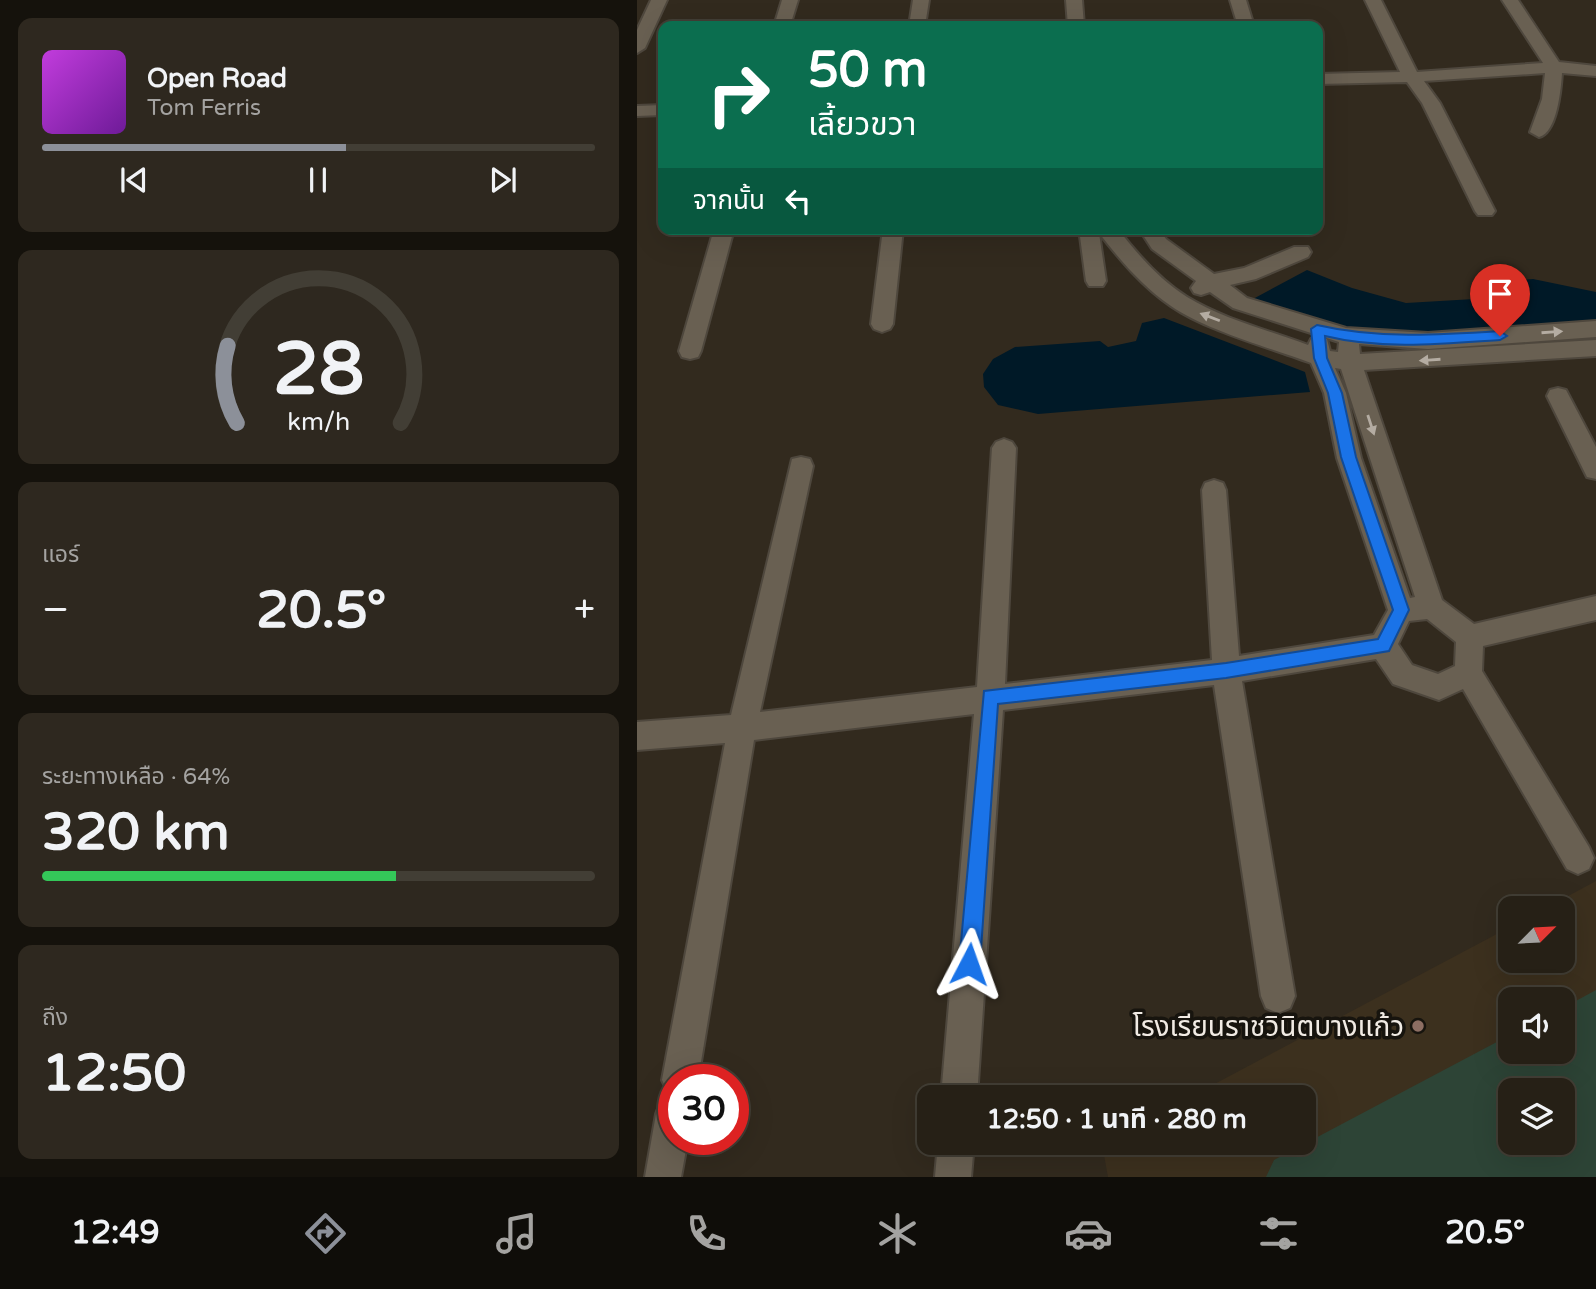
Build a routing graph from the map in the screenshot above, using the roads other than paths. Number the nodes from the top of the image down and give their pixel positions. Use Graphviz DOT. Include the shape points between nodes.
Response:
graph roads {
  1 [pos="659,0"];
  2 [pos="790,0"];
  3 [pos="921,0"];
  4 [pos="1074,0"];
  5 [pos="1238,0"];
  6 [pos="1373,0"];
  7 [pos="1510,0"];
  8 [pos="784,21"];
  9 [pos="918,21"];
  10 [pos="1076,21"];
  11 [pos="1244,21"];
  12 [pos="637,48"];
  13 [pos="1554,66"];
  14 [pos="1596,71"];
  15 [pos="1413,77"];
  16 [pos="1323,79"];
  17 [pos="658,110"];
  18 [pos="637,111"];
  19 [pos="1539,132"];
  20 [pos="1485,211"];
  21 [pos="722,235"];
  22 [pos="892,235"];
  23 [pos="1090,235"];
  24 [pos="1112,235"];
  25 [pos="1154,237"];
  26 [pos="1301,252"];
  27 [pos="1132,261"];
  28 [pos="1096,281"];
  29 [pos="1210,282"];
  30 [pos="1178,301"];
  31 [pos="882,324"];
  32 [pos="1317,329"];
  33 [pos="1596,329"];
  34 [pos="1346,336"];
  35 [pos="1596,348"];
  36 [pos="690,351"];
  37 [pos="1320,358"];
  38 [pos="1350,362"];
  39 [pos="1558,396"];
  40 [pos="1004,448"];
  41 [pos="801,466"];
  42 [pos="1596,470"];
  43 [pos="1215,491"];
  44 [pos="1431,607"];
  45 [pos="1596,608"];
  46 [pos="1401,610"];
  47 [pos="1470,637"];
  48 [pos="1383,646"];
  49 [pos="1226,671"];
  50 [pos="1468,673"];
  51 [pos="990,697"];
  52 [pos="742,728"];
  53 [pos="637,736"];
  54 [pos="1578,859"];
  55 [pos="1278,996"];
  56 [pos="683,1064"];
  57 [pos="960,1085"];
  58 [pos="667,1155"];
  59 [pos="955,1155"];
  60 [pos="663,1177"];
  61 [pos="953,1177"];
  1 -- 12 [label="street"];
  2 -- 8 [label="street"];
  3 -- 9 [label="street"];
  4 -- 10 [label="street"];
  5 -- 11 [label="street"];
  6 -- 15 [label="street"];
  7 -- 13 [label="street"];
  13 -- 14 [label="street"];
  13 -- 15 [label="street"];
  13 -- 19 [label="street" via="1551,99"];
  15 -- 16 [label="street"];
  15 -- 20 [label="street" via="1431,103"];
  17 -- 18 [label="street"];
  21 -- 36 [label="street"];
  22 -- 31 [label="street"];
  23 -- 28 [label="street"];
  24 -- 27 [label="street"];
  25 -- 27 [label="street"];
  25 -- 29 [label="street"];
  26 -- 29 [label="street" via="1249,274"];
  27 -- 30 [label="street"];
  29 -- 30 [label="street"];
  29 -- 32 [label="street" via="1240,303"];
  37 -- 30 [label="street, one-way"];
  32 -- 34 [label="street"];
  32 -- 37 [label="street"];
  34 -- 33 [label="street, one-way" via="1428,341"];
  34 -- 38 [label="street"];
  35 -- 38 [label="street, one-way"];
  37 -- 38 [label="street"];
  37 -- 46 [label="street" via="1335,393 1349,457"];
  38 -- 44 [label="street, one-way"];
  39 -- 42 [label="street"];
  40 -- 51 [label="street"];
  41 -- 52 [label="street"];
  43 -- 49 [label="street"];
  44 -- 46 [label="street"];
  44 -- 47 [label="street"];
  45 -- 47 [label="street"];
  46 -- 48 [label="street"];
  47 -- 50 [label="street"];
  48 -- 49 [label="street"];
  48 -- 50 [label="street" via="1403,675 1439,687"];
  49 -- 51 [label="street"];
  49 -- 55 [label="street"];
  50 -- 54 [label="street"];
  51 -- 52 [label="street"];
  51 -- 57 [label="street"];
  52 -- 53 [label="street"];
  52 -- 56 [label="street"];
  58 -- 60 [label="street"];
  59 -- 61 [label="street"];
}
